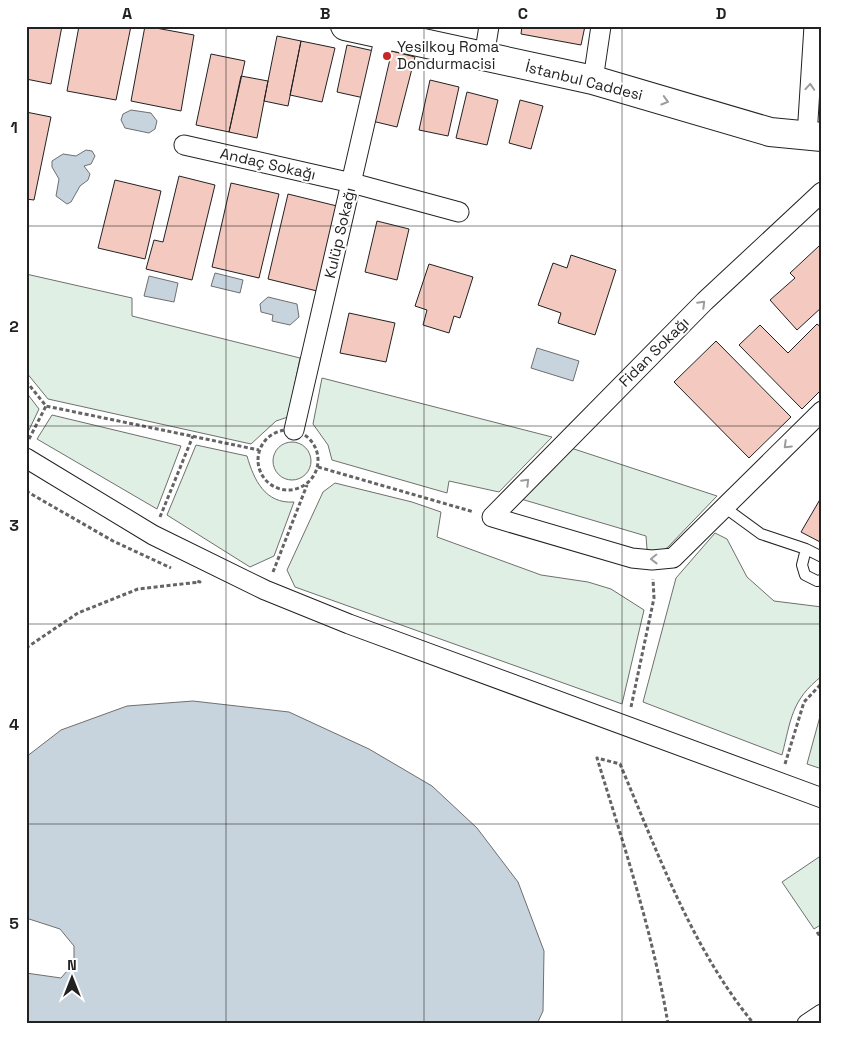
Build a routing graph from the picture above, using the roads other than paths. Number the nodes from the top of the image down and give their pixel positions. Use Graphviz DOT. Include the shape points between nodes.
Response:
graph roads {
  1 [pos="345,26"];
  2 [pos="489,26"];
  3 [pos="601,26"];
  4 [pos="814,26"];
  5 [pos="385,36"];
  6 [pos="484,57"];
  7 [pos="593,80"];
  8 [pos="814,136"];
  9 [pos="184,146"];
  10 [pos="352,183"];
  11 [pos="822,192"];
  12 [pos="459,212"];
  13 [pos="822,411"];
  14 [pos="294,430"];
  15 [pos="26,458"];
  16 [pos="724,507"];
  17 [pos="806,549"];
  18 [pos="822,557"];
  19 [pos="822,580"];
  20 [pos="822,798"];
  21 [pos="822,1014"];
  22 [pos="807,1024"];
  1 -- 5 [label="main road, İstanbul Caddesi"];
  2 -- 6 [label="street"];
  3 -- 7 [label="street"];
  8 -- 4 [label="street, one-way"];
  5 -- 6 [label="main road, İstanbul Caddesi"];
  5 -- 10 [label="street, Kulüp Sokağı"];
  6 -- 7 [label="main road, İstanbul Caddesi"];
  7 -- 8 [label="main road, İstanbul Caddesi, one-way" via="770,132"];
  9 -- 10 [label="street, Andaç Sokağı"];
  10 -- 12 [label="street, Andaç Sokağı"];
  10 -- 14 [label="street, Kulüp Sokağı"];
  16 -- 11 [label="street, Fidan Sokağı, one-way" via="673,558 652,560 632,558 492,517 704,301"];
  13 -- 16 [label="street, one-way"];
  15 -- 20 [label="street" via="152,535 265,590 348,624"];
  16 -- 17 [label="lane" via="761,534"];
  17 -- 18 [label="lane"];
  17 -- 19 [label="lane" via="802,565 805,575"];
  21 -- 22 [label="street"];
}
